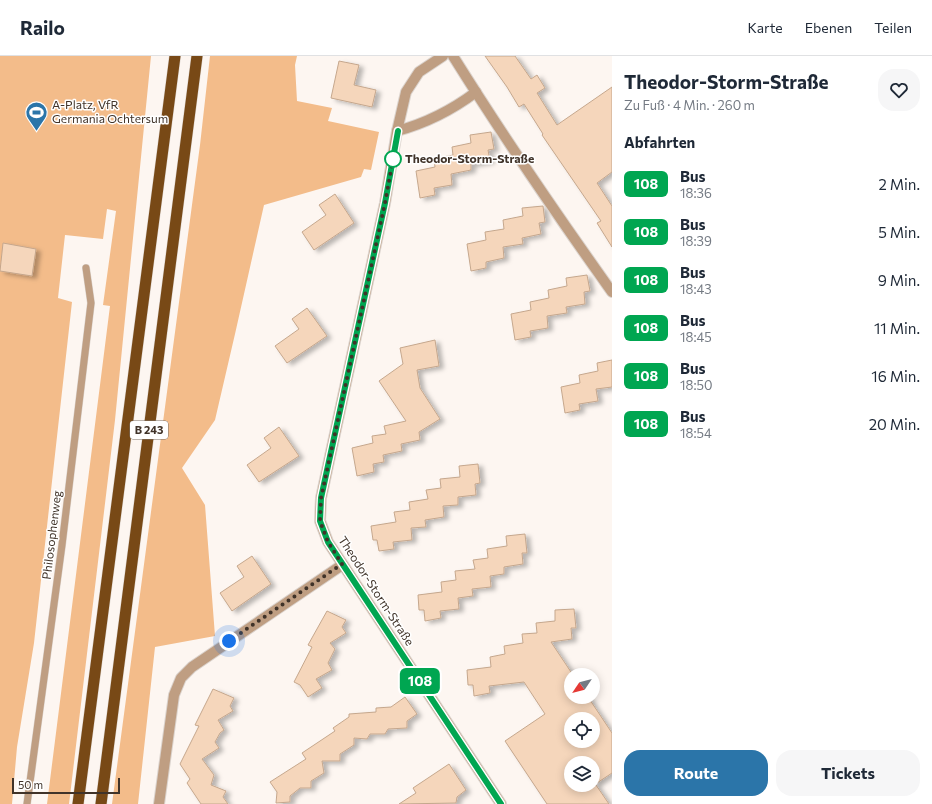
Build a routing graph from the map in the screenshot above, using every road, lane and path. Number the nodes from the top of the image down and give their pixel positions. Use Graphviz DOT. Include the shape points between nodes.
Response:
graph roads {
  1 [pos="175,56"];
  2 [pos="197,56"];
  3 [pos="443,56"];
  4 [pos="453,56"];
  5 [pos="476,92"];
  6 [pos="398,131"];
  7 [pos="86,268"];
  8 [pos="612,292"];
  9 [pos="342,564"];
  10 [pos="27,804"];
  11 [pos="78,804"];
  12 [pos="101,804"];
  13 [pos="159,804"];
  14 [pos="501,804"];
  1 -- 11 [label="highway, B 243"];
  2 -- 12 [label="highway, B 243"];
  3 -- 6 [label="street, Theodor-Storm-Straße" via="419,72 406,92"];
  4 -- 5 [label="street"];
  5 -- 6 [label="street" via="458,106 418,126"];
  5 -- 8 [label="street"];
  6 -- 9 [label="street, Theodor-Storm-Straße" via="385,203 321,498 320,521 328,542"];
  7 -- 10 [label="lane, Philosophenweg" via="91,304"];
  9 -- 13 [label="street" via="192,666 181,678 174,695"];
  9 -- 14 [label="street, Theodor-Storm-Straße"];
}
